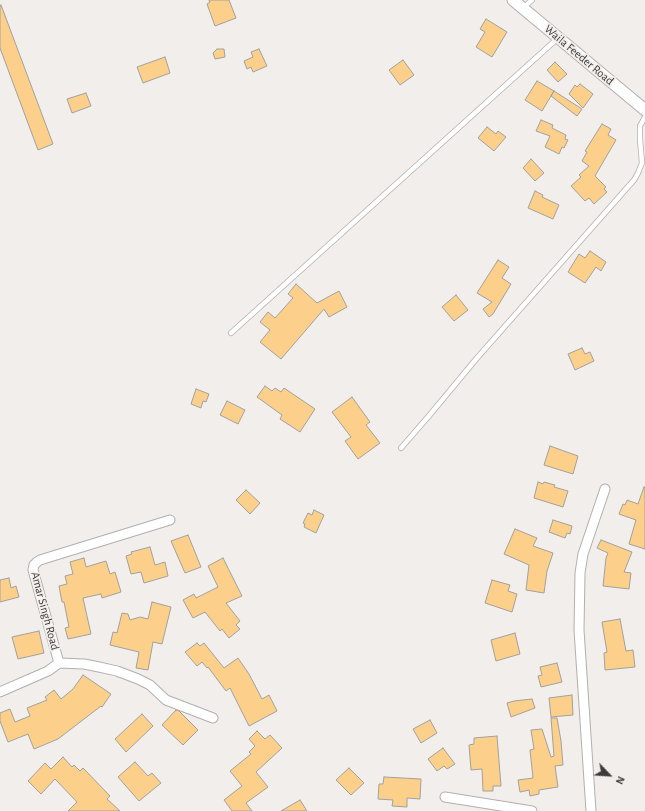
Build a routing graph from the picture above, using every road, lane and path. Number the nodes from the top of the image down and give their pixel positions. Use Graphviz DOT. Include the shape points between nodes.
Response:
graph roads {
  1 [pos="513,0"];
  2 [pos="532,0"];
  3 [pos="523,8"];
  4 [pos="558,38"];
  5 [pos="645,110"];
  6 [pos="645,117"];
  7 [pos="231,333"];
  8 [pos="401,448"];
  9 [pos="605,489"];
  10 [pos="170,520"];
  11 [pos="59,663"];
  12 [pos="0,692"];
  13 [pos="213,718"];
  14 [pos="446,797"];
  15 [pos="532,811"];
  16 [pos="591,811"];
  1 -- 3 [label="street, Waila Feeder Road"];
  2 -- 3 [label="lane"];
  3 -- 4 [label="street, Waila Feeder Road"];
  4 -- 5 [label="street, Waila Feeder Road"];
  4 -- 7 [label="lane"];
  6 -- 8 [label="lane" via="640,126 642,162 634,180"];
  9 -- 16 [label="street" via="583,554 580,573 579,630"];
  10 -- 11 [label="street, Amar Singh Road" via="40,560 34,565 33,570"];
  11 -- 12 [label="street, Amar Singh Road" via="48,671"];
  11 -- 13 [label="street" via="84,664 117,671 150,685 166,700"];
  14 -- 15 [label="street"];
}
